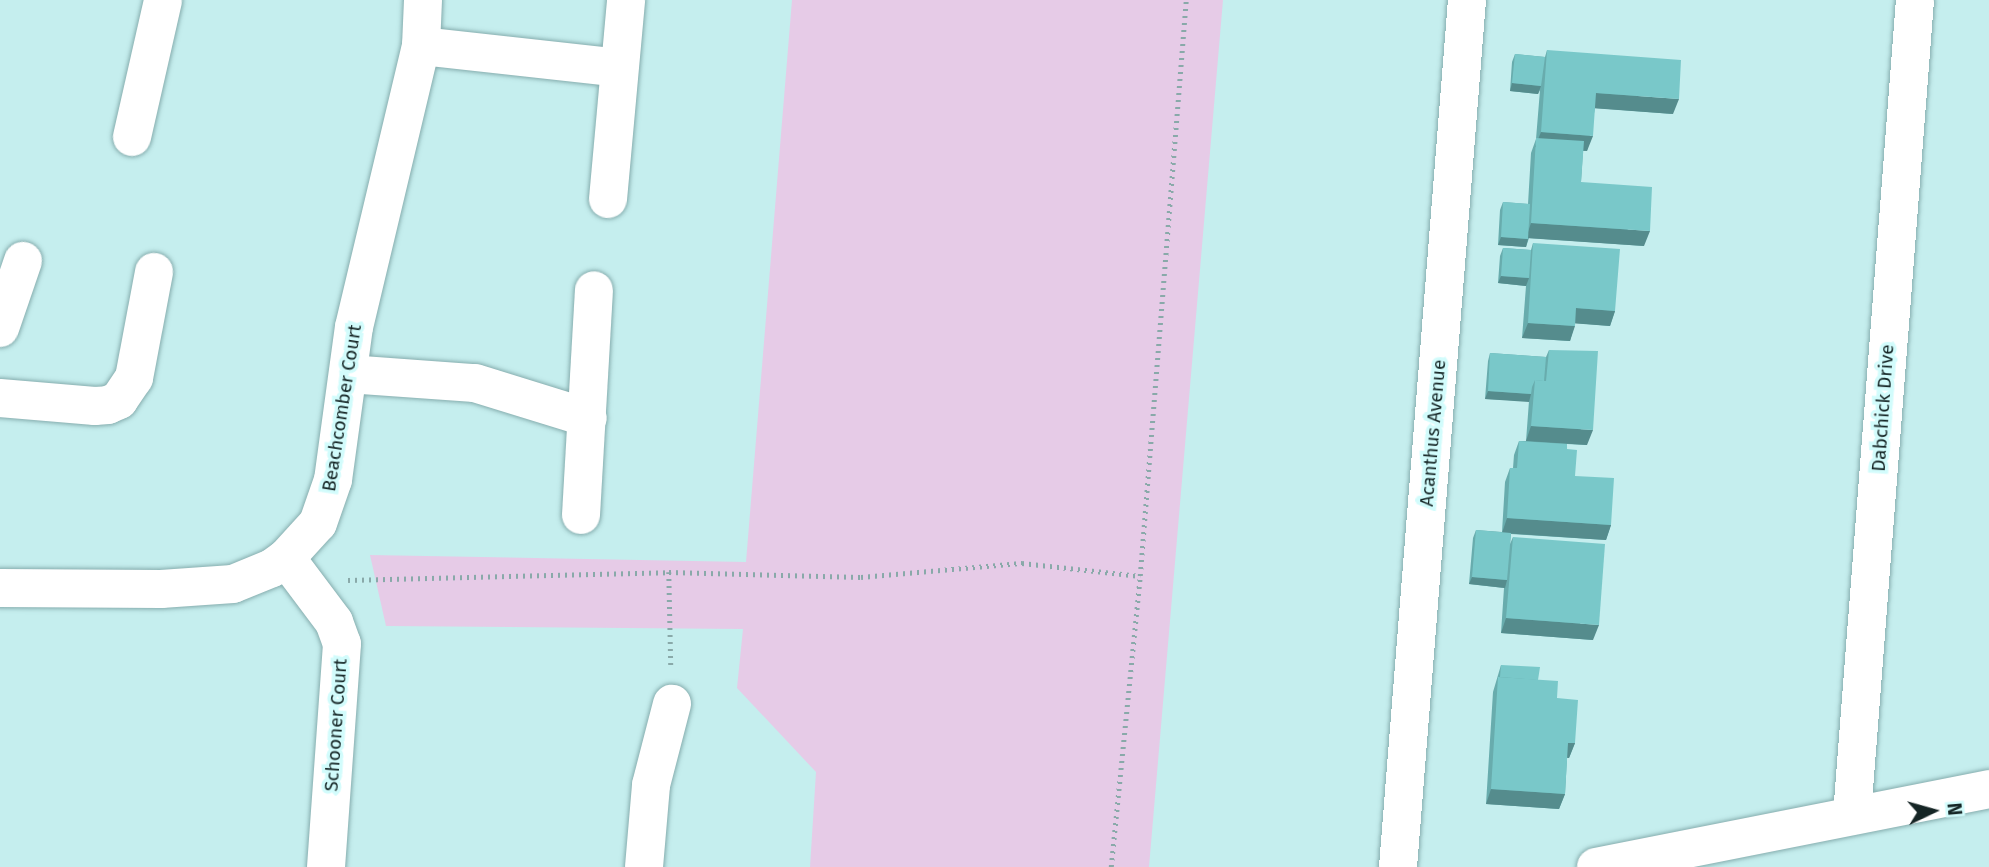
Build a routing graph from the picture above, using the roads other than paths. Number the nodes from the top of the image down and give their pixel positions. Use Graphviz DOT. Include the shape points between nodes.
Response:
graph roads {
  1 [pos="163,0"];
  2 [pos="423,0"];
  3 [pos="626,0"];
  4 [pos="1467,0"];
  5 [pos="1915,0"];
  6 [pos="421,47"];
  7 [pos="619,68"];
  8 [pos="132,137"];
  9 [pos="608,199"];
  10 [pos="23,261"];
  11 [pos="154,272"];
  12 [pos="594,290"];
  13 [pos="0,328"];
  14 [pos="348,374"];
  15 [pos="0,398"];
  16 [pos="588,418"];
  17 [pos="581,515"];
  18 [pos="286,558"];
  19 [pos="0,588"];
  20 [pos="671,704"];
  21 [pos="1989,789"];
  22 [pos="1852,815"];
  23 [pos="326,867"];
  24 [pos="644,867"];
  25 [pos="1398,867"];
  26 [pos="1596,867"];
  1 -- 8 [label="street"];
  2 -- 6 [label="street, Beachcomber Court"];
  3 -- 7 [label="street"];
  4 -- 25 [label="street, Acanthus Avenue"];
  5 -- 22 [label="street, Dabchick Drive"];
  6 -- 7 [label="street"];
  6 -- 14 [label="street, Beachcomber Court" via="354,327"];
  7 -- 9 [label="street"];
  10 -- 13 [label="street"];
  11 -- 15 [label="street" via="134,379 119,400 95,406"];
  12 -- 16 [label="street"];
  14 -- 16 [label="street" via="475,383"];
  14 -- 18 [label="street, Beachcomber Court" via="327,503 318,523"];
  16 -- 17 [label="street"];
  18 -- 19 [label="street, Beachcomber Court" via="254,576 209,588"];
  18 -- 23 [label="street, Schooner Court" via="334,622 342,644"];
  20 -- 24 [label="street" via="651,785"];
  21 -- 22 [label="street"];
  22 -- 26 [label="street"];
}
